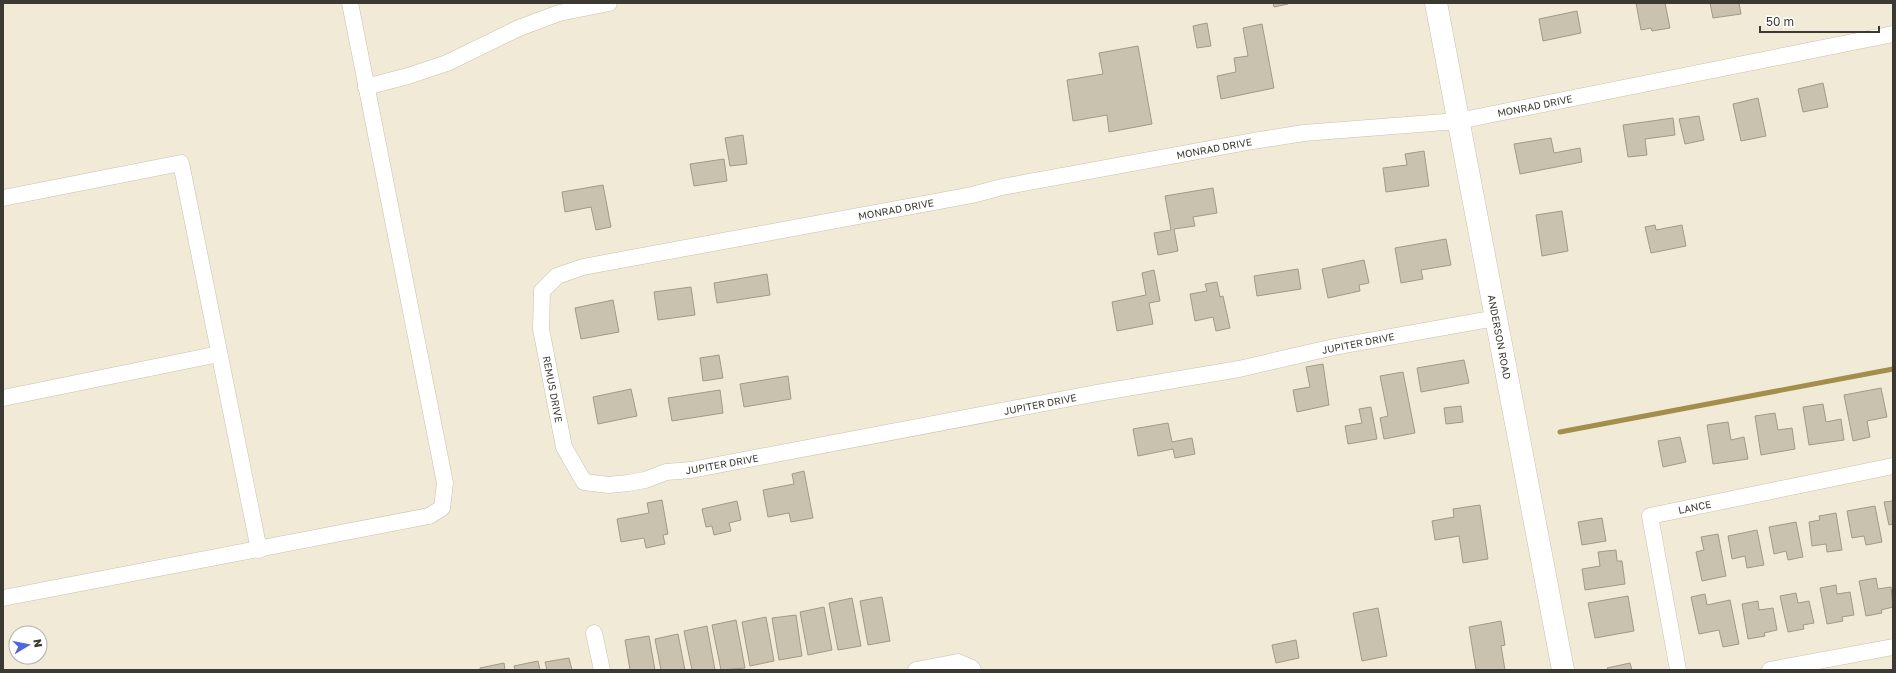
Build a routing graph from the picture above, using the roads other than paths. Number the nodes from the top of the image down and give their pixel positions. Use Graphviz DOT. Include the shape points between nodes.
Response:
graph roads {
  1 [pos="350,3"];
  2 [pos="609,3"];
  3 [pos="1436,3"];
  4 [pos="1893,34"];
  5 [pos="366,87"];
  6 [pos="1458,121"];
  7 [pos="3,198"];
  8 [pos="543,290"];
  9 [pos="1496,318"];
  10 [pos="219,354"];
  11 [pos="3,398"];
  12 [pos="1893,466"];
  13 [pos="584,482"];
  14 [pos="259,550"];
  15 [pos="3,598"];
  16 [pos="594,632"];
  17 [pos="1893,647"];
  18 [pos="972,669"];
  19 [pos="602,670"];
  20 [pos="916,670"];
  21 [pos="1563,670"];
  22 [pos="1678,670"];
  23 [pos="1770,670"];
  1 -- 5 [label="street"];
  2 -- 5 [label="street" via="559,13 519,28 447,63"];
  3 -- 6 [label="street, ANDERSON ROAD"];
  4 -- 6 [label="street, MONRAD DRIVE"];
  5 -- 14 [label="street" via="425,376 444,483 442,508 429,516"];
  6 -- 8 [label="street, MONRAD DRIVE" via="1304,133 1081,172 1002,187 972,196 583,267 557,276"];
  6 -- 9 [label="street, ANDERSON ROAD"];
  7 -- 10 [label="street" via="181,163"];
  8 -- 13 [label="street, REMUS DRIVE" via="541,329 564,447"];
  9 -- 13 [label="street, JUPITER DRIVE" via="1334,347 1239,369 691,470 666,472 645,480 609,485"];
  9 -- 21 [label="street, ANDERSON ROAD"];
  10 -- 11 [label="street"];
  10 -- 14 [label="street"];
  12 -- 22 [label="street, LANCE" via="1650,516"];
  14 -- 15 [label="street"];
  16 -- 19 [label="street"];
  17 -- 23 [label="street"];
  18 -- 20 [label="street" via="958,662"];
}
